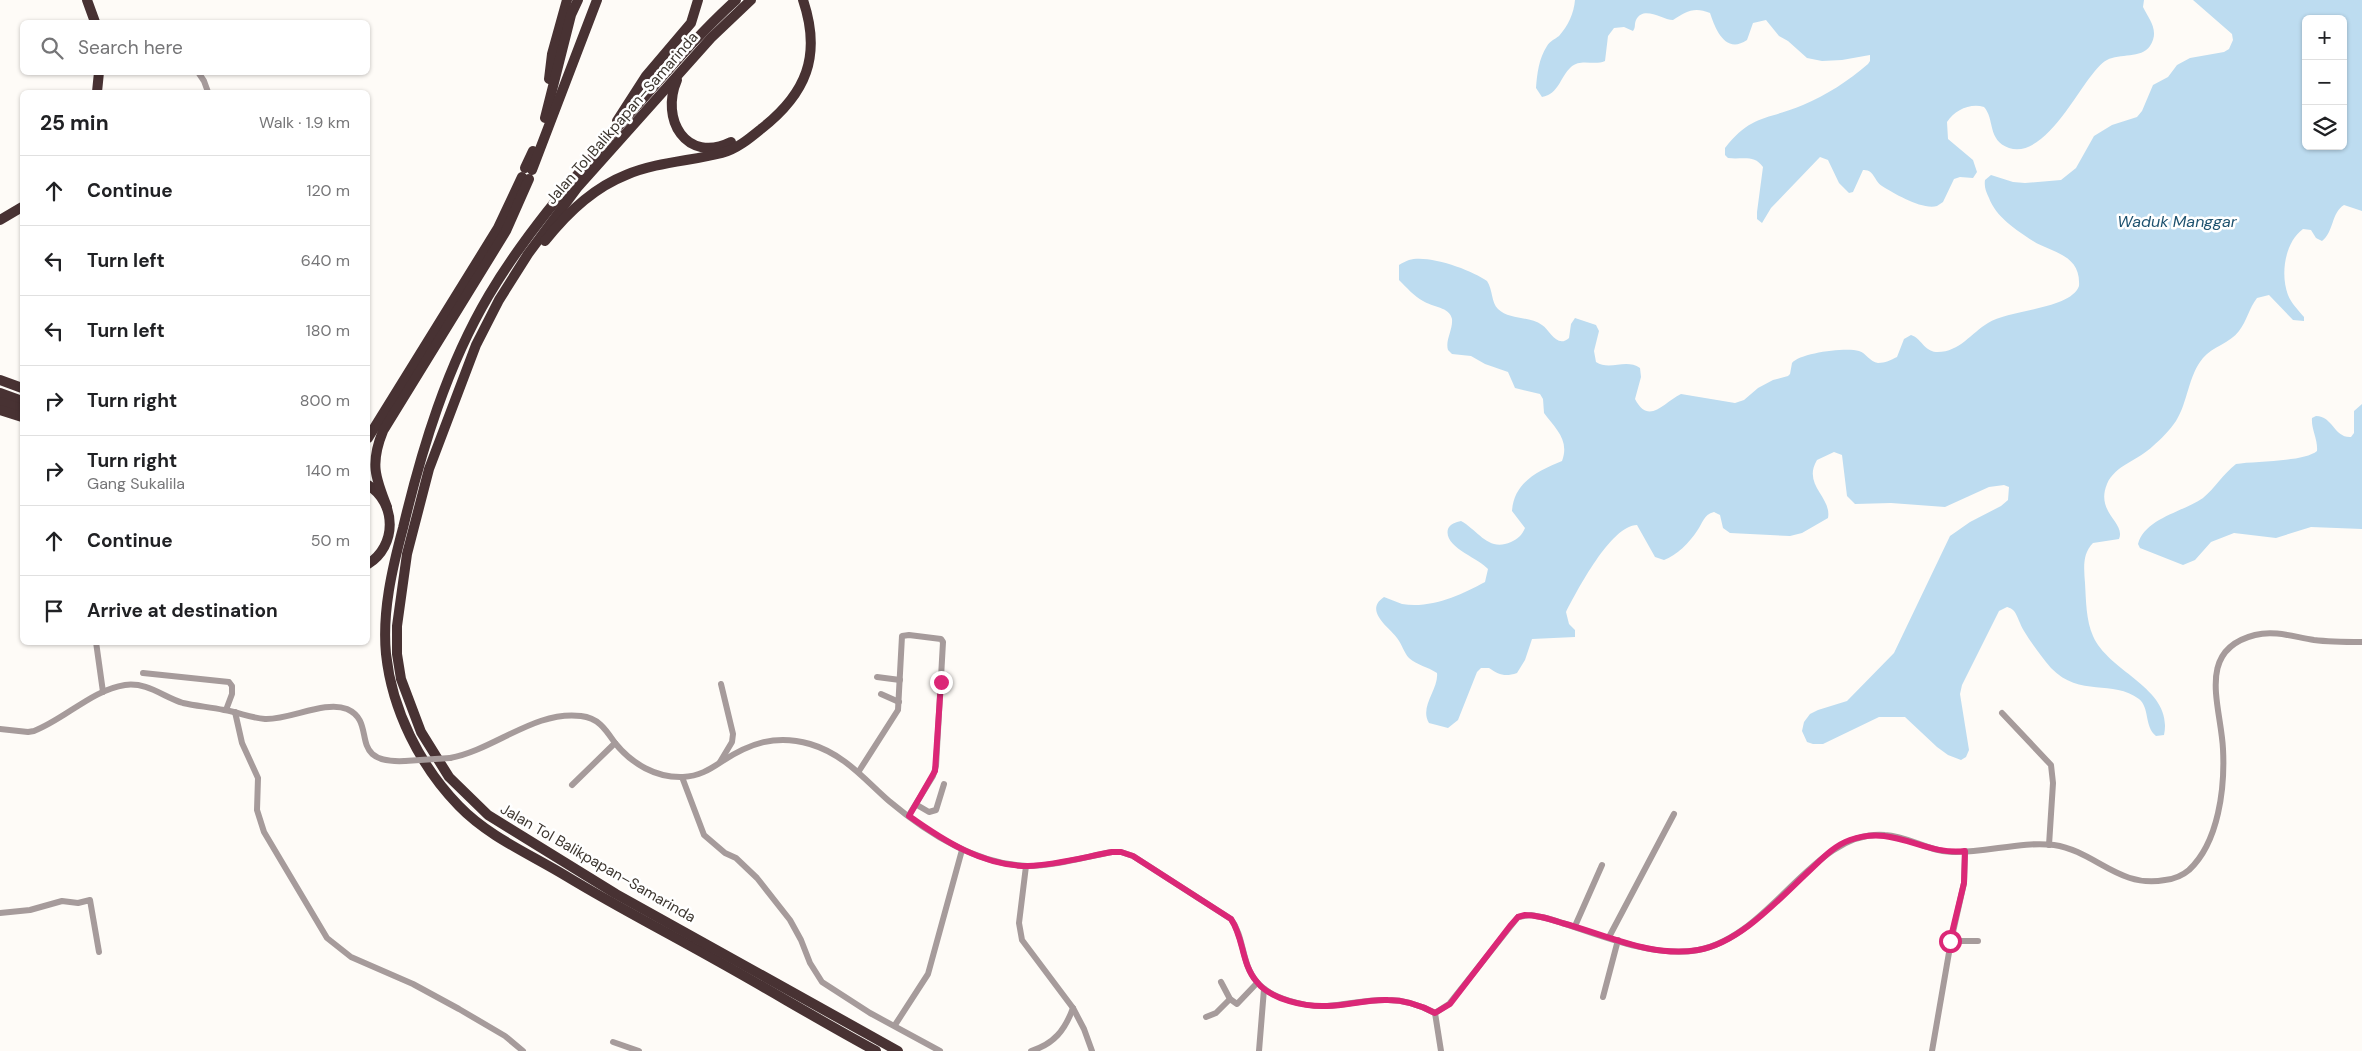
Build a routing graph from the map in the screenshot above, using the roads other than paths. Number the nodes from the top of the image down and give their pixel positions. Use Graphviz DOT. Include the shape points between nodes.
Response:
graph roads {
  1 [pos="87,0"];
  2 [pos="568,0"];
  3 [pos="578,0"];
  4 [pos="584,0"];
  5 [pos="597,0"];
  6 [pos="698,0"];
  7 [pos="736,0"];
  8 [pos="751,0"];
  9 [pos="796,0"];
  10 [pos="803,0"];
  11 [pos="94,20"];
  12 [pos="681,72"];
  13 [pos="99,75"];
  14 [pos="200,75"];
  15 [pos="97,90"];
  16 [pos="207,90"];
  17 [pos="546,125"];
  18 [pos="596,153"];
  19 [pos="527,174"];
  20 [pos="20,208"];
  21 [pos="0,220"];
  22 [pos="499,300"];
  23 [pos="0,380"];
  24 [pos="20,387"];
  25 [pos="0,393"];
  26 [pos="20,400"];
  27 [pos="0,402"];
  28 [pos="20,408"];
  29 [pos="0,410"];
  30 [pos="20,416"];
  31 [pos="370,435"];
  32 [pos="370,487"];
  33 [pos="387,508"];
  34 [pos="370,562"];
  35 [pos="2362,642"];
  36 [pos="96,645"];
  37 [pos="143,673"];
  38 [pos="877,677"];
  39 [pos="900,680"];
  40 [pos="722,684"];
  41 [pos="103,692"];
  42 [pos="882,694"];
  43 [pos="898,702"];
  44 [pos="226,710"];
  45 [pos="235,712"];
  46 [pos="2002,713"];
  47 [pos="0,729"];
  48 [pos="615,743"];
  49 [pos="720,762"];
  50 [pos="858,771"];
  51 [pos="682,777"];
  52 [pos="944,784"];
  53 [pos="572,785"];
  54 [pos="916,805"];
  55 [pos="1674,814"];
  56 [pos="909,816"];
  57 [pos="2049,845"];
  58 [pos="962,850"];
  59 [pos="1965,851"];
  60 [pos="1602,865"];
  61 [pos="1026,866"];
  62 [pos="0,913"];
  63 [pos="1575,926"];
  64 [pos="1609,937"];
  65 [pos="1618,940"];
  66 [pos="1950,941"];
  67 [pos="1978,941"];
  68 [pos="99,952"];
  69 [pos="1221,982"];
  70 [pos="1257,983"];
  71 [pos="1264,989"];
  72 [pos="1603,997"];
  73 [pos="1230,999"];
  74 [pos="1073,1008"];
  75 [pos="1435,1013"];
  76 [pos="1206,1017"];
  77 [pos="895,1026"];
  78 [pos="523,1051"];
  79 [pos="615,1051"];
  80 [pos="639,1051"];
  81 [pos="876,1051"];
  82 [pos="898,1051"];
  83 [pos="940,1051"];
  84 [pos="1031,1051"];
  85 [pos="1092,1051"];
  86 [pos="1259,1051"];
  87 [pos="1441,1051"];
  88 [pos="1932,1051"];
  1 -- 11 [label="highway"];
  2 -- 17 [label="highway" via="552,54"];
  3 -- 17 [label="highway" via="569,24"];
  4 -- 17 [label="highway"];
  5 -- 17 [label="highway"];
  6 -- 18 [label="highway" via="691,23 646,76"];
  7 -- 18 [label="highway, Jalan Tol Balikpapan–Samarinda" via="705,29"];
  8 -- 12 [label="highway, Jalan Tol Balikpapan–Samarinda"];
  9 -- 12 [label="highway" via="805,33 801,68 787,98 761,124 721,146 706,147 685,139 678,131 671,110 673,89"];
  10 -- 22 [label="highway" via="808,14 812,52 800,87 780,114 746,141 725,152 646,168 603,187 575,208"];
  12 -- 22 [label="highway, Jalan Tol Balikpapan–Samarinda" via="578,188 528,254"];
  13 -- 15 [label="highway"];
  14 -- 16 [label="street"];
  17 -- 19 [label="highway"];
  18 -- 81 [label="highway, Jalan Tol Balikpapan–Samarinda" via="519,248 466,340 422,455 397,551 385,624 391,683 409,735 438,781 458,806 482,827"];
  19 -- 31 [label="highway" via="498,228"];
  19 -- 33 [label="highway" via="506,231 383,431 374,464 376,481"];
  20 -- 21 [label="highway"];
  22 -- 82 [label="highway, Jalan Tol Balikpapan–Samarinda" via="476,345 443,427 407,554 396,626 397,654 403,686 421,732 455,784 509,830 616,894"];
  23 -- 24 [label="highway"];
  25 -- 26 [label="highway"];
  27 -- 28 [label="highway"];
  29 -- 30 [label="highway"];
  32 -- 33 [label="highway"];
  33 -- 34 [label="highway" via="390,524 387,541"];
  35 -- 57 [label="street" via="2265,634 2237,642 2224,654 2214,685 2223,746 2220,796 2209,839 2187,872 2158,882 2133,880 2069,849"];
  36 -- 41 [label="street"];
  37 -- 44 [label="street" via="229,682 233,691"];
  38 -- 39 [label="street"];
  39 -- 43 [label="street"];
  39 -- 54 [label="street" via="903,636 942,640 935,771"];
  40 -- 49 [label="street" via="733,734"];
  41 -- 44 [label="street" via="141,685 182,702"];
  41 -- 47 [label="street" via="34,731"];
  42 -- 43 [label="street"];
  43 -- 50 [label="street" via="897,712"];
  44 -- 45 [label="street"];
  45 -- 48 [label="street, bridge" via="282,718 326,708 344,708 357,717 368,746 375,757 383,761 450,758 468,754 520,730 564,716 584,716 597,721"];
  45 -- 78 [label="street" via="242,742 258,778 257,810 264,832 326,938 351,957 413,984 459,1009 505,1036"];
  46 -- 57 [label="street" via="2051,765"];
  48 -- 51 [label="street" via="647,770"];
  48 -- 53 [label="street"];
  49 -- 50 [label="street" via="756,743 783,740 813,745 839,757"];
  49 -- 51 [label="street" via="702,774"];
  50 -- 56 [label="street"];
  51 -- 77 [label="street" via="704,834 724,853 736,858 763,886 790,920 822,982"];
  52 -- 54 [label="street" via="936,810 929,812"];
  54 -- 56 [label="street"];
  55 -- 64 [label="street"];
  56 -- 58 [label="street"];
  57 -- 59 [label="street"];
  58 -- 61 [label="street" via="995,861"];
  58 -- 77 [label="street" via="928,974"];
  59 -- 65 [label="street" via="1944,852 1885,835 1858,838 1830,852 1754,921 1713,946 1669,952"];
  59 -- 66 [label="street" via="1964,883"];
  60 -- 63 [label="street"];
  61 -- 70 [label="street" via="1112,852 1133,856 1231,919"];
  61 -- 74 [label="street" via="1019,923 1022,940"];
  62 -- 68 [label="street" via="30,910 62,901 78,903 90,900"];
  63 -- 64 [label="street"];
  63 -- 75 [label="street" via="1531,915 1518,917 1450,1004"];
  64 -- 65 [label="street"];
  65 -- 72 [label="street"];
  66 -- 67 [label="street"];
  66 -- 88 [label="street"];
  69 -- 73 [label="street"];
  70 -- 71 [label="street"];
  70 -- 73 [label="street" via="1239,1003 1235,1004"];
  71 -- 75 [label="street" via="1283,998 1319,1006 1389,1000 1417,1005"];
  71 -- 86 [label="street"];
  73 -- 76 [label="street" via="1216,1013"];
  74 -- 84 [label="street" via="1059,1035"];
  74 -- 85 [label="street"];
  75 -- 87 [label="street"];
  77 -- 83 [label="street"];
  79 -- 80 [label="street" via="613,1042"];
}
